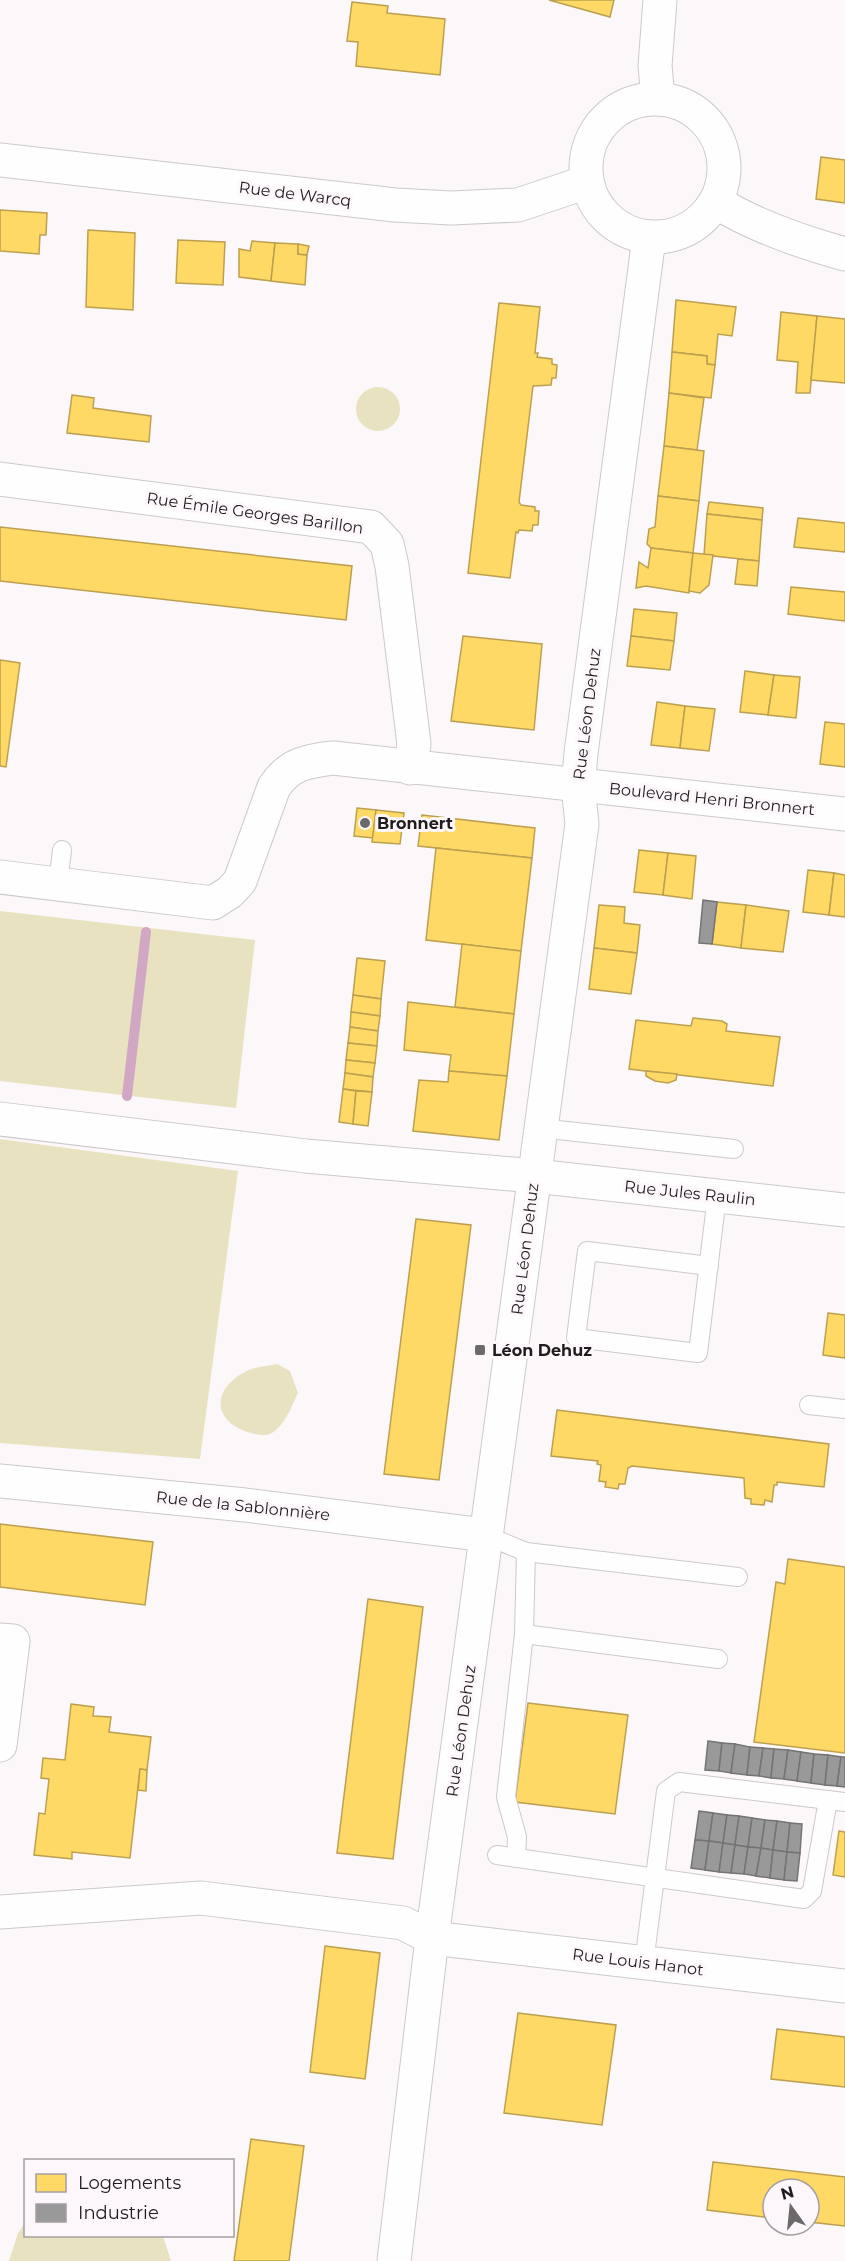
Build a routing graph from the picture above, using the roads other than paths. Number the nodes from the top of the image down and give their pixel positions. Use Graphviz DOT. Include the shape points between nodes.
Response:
graph roads {
  1 [pos="660,0"];
  2 [pos="658,98"];
  3 [pos="0,160"];
  4 [pos="586,182"];
  5 [pos="716,202"];
  6 [pos="649,238"];
  7 [pos="845,254"];
  8 [pos="0,479"];
  9 [pos="410,768"];
  10 [pos="578,786"];
  11 [pos="845,814"];
  12 [pos="62,849"];
  13 [pos="0,877"];
  14 [pos="58,884"];
  15 [pos="0,1119"];
  16 [pos="539,1128"];
  17 [pos="734,1149"];
  18 [pos="535,1176"];
  19 [pos="717,1196"];
  20 [pos="845,1210"];
  21 [pos="709,1266"];
  22 [pos="809,1405"];
  23 [pos="845,1409"];
  24 [pos="0,1481"];
  25 [pos="485,1535"];
  26 [pos="526,1552"];
  27 [pos="738,1577"];
  28 [pos="524,1634"];
  29 [pos="6,1640"];
  30 [pos="718,1659"];
  31 [pos="0,1745"];
  32 [pos="837,1801"];
  33 [pos="497,1854"];
  34 [pos="516,1858"];
  35 [pos="655,1878"];
  36 [pos="0,1912"];
  37 [pos="432,1938"];
  38 [pos="644,1963"];
  39 [pos="845,1986"];
  40 [pos="394,2261"];
  1 -- 2 [label="street" via="655,66"];
  2 -- 4 [label="street" via="637,101 617,110 602,124 591,141"];
  2 -- 5 [label="street" via="681,103 701,116 716,134 724,156 724,180"];
  3 -- 4 [label="street, Rue de Warcq" via="451,208 518,205"];
  4 -- 6 [label="street" via="609,221 627,232"];
  5 -- 6 [label="street" via="688,230 669,237"];
  5 -- 7 [label="street" via="759,224"];
  6 -- 10 [label="street, Rue Léon Dehuz"];
  8 -- 9 [label="street, Rue Émile Georges Barillon" via="371,527 387,544 392,566 414,744"];
  9 -- 10 [label="street"];
  9 -- 14 [label="street" via="333,758 302,762 282,774 240,881 213,903"];
  10 -- 11 [label="street, Boulevard Henri Bronnert"];
  10 -- 16 [label="street, Rue Léon Dehuz" via="582,824"];
  12 -- 14 [label="lane"];
  13 -- 14 [label="street"];
  15 -- 18 [label="street, Rue Jules Raulin" via="306,1156"];
  16 -- 17 [label="lane"];
  16 -- 18 [label="street, Rue Léon Dehuz"];
  18 -- 19 [label="street, Rue Jules Raulin"];
  18 -- 25 [label="street, Rue Léon Dehuz"];
  19 -- 20 [label="street, Rue Jules Raulin"];
  19 -- 21 [label="lane"];
  21 -- 21 [label="lane" via="698,1353 576,1338 587,1251"];
  22 -- 23 [label="lane"];
  24 -- 25 [label="street, Rue de la Sablonnière" via="245,1505"];
  25 -- 26 [label="lane"];
  25 -- 37 [label="street, Rue Léon Dehuz"];
  26 -- 27 [label="lane"];
  26 -- 28 [label="lane"];
  28 -- 30 [label="lane"];
  28 -- 34 [label="lane" via="506,1797 518,1838"];
  29 -- 31 [label="street"];
  32 -- 35 [label="lane" via="812,1891 804,1899"];
  32 -- 35 [label="lane" via="679,1782 666,1791"];
  33 -- 34 [label="lane"];
  34 -- 35 [label="lane"];
  35 -- 38 [label="lane"];
  36 -- 37 [label="street" via="201,1898 403,1923"];
  37 -- 38 [label="street, Rue Louis Hanot"];
  37 -- 40 [label="street, Rue Léon Dehuz"];
  38 -- 39 [label="street, Rue Louis Hanot"];
}
